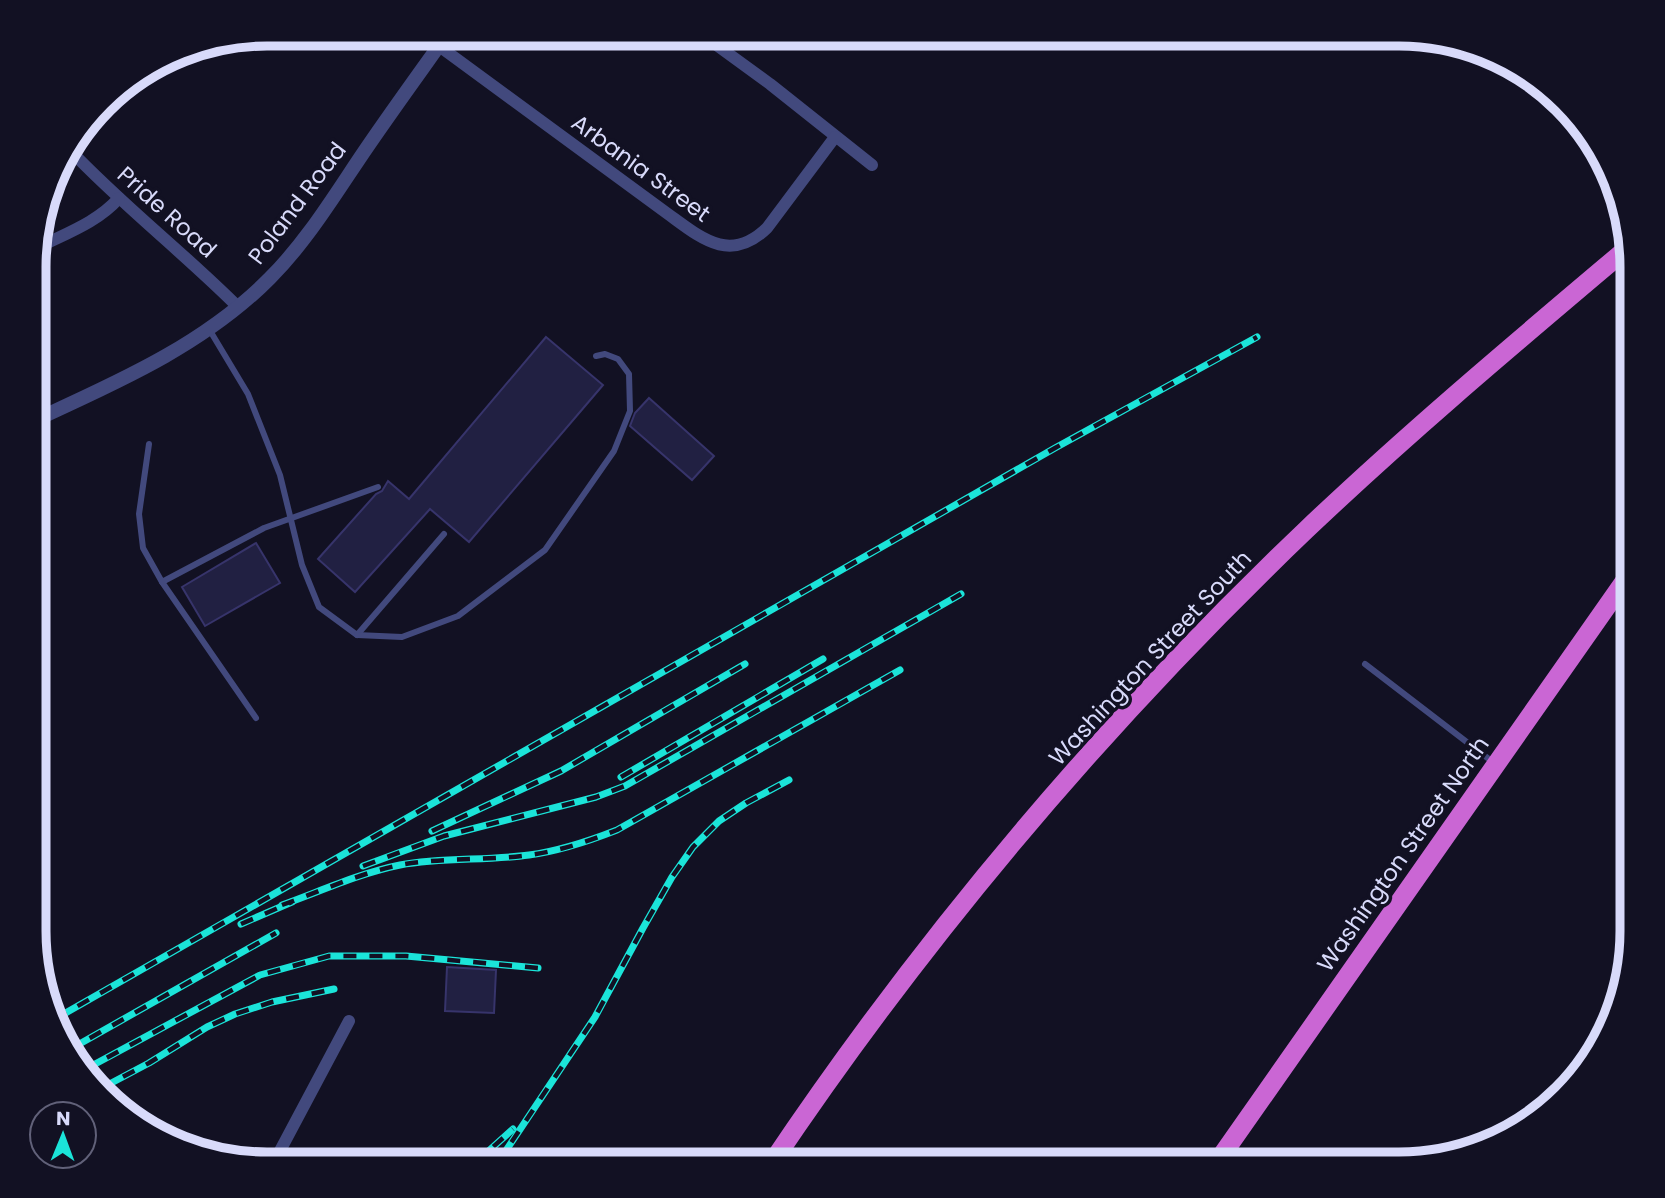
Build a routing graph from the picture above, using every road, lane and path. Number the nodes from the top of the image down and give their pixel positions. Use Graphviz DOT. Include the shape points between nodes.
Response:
graph roads {
  1 [pos="438,46"];
  2 [pos="452,46"];
  3 [pos="719,46"];
  4 [pos="835,137"];
  5 [pos="76,156"];
  6 [pos="872,165"];
  7 [pos="119,198"];
  8 [pos="47,243"];
  9 [pos="1619,255"];
  10 [pos="238,307"];
  11 [pos="209,329"];
  12 [pos="596,356"];
  13 [pos="46,415"];
  14 [pos="149,444"];
  15 [pos="378,487"];
  16 [pos="290,519"];
  17 [pos="444,534"];
  18 [pos="162,582"];
  19 [pos="1619,589"];
  20 [pos="357,635"];
  21 [pos="1365,664"];
  22 [pos="256,718"];
  23 [pos="1496,765"];
  24 [pos="349,1021"];
  25 [pos="278,1152"];
  26 [pos="779,1152"];
  27 [pos="1224,1152"];
  1 -- 10 [label="street, Poland Road" via="298,247"];
  2 -- 4 [label="street, Arbania Street" via="710,243 742,244 767,228"];
  3 -- 4 [label="street"];
  4 -- 6 [label="street"];
  5 -- 7 [label="street, Pride Road"];
  7 -- 8 [label="street" via="94,220"];
  7 -- 10 [label="street, Pride Road"];
  9 -- 26 [label="highway, Washington Street South" via="1467,383 1305,531 1132,709 984,878"];
  10 -- 11 [label="street, Poland Road"];
  11 -- 13 [label="street, Poland Road" via="153,363"];
  11 -- 16 [label="lane" via="248,394 279,475"];
  12 -- 20 [label="lane" via="618,359 629,374 631,411 614,452 544,550 458,616 402,637"];
  14 -- 18 [label="lane" via="139,514 143,548"];
  15 -- 16 [label="lane"];
  16 -- 18 [label="lane"];
  16 -- 20 [label="lane" via="319,607"];
  17 -- 20 [label="lane"];
  18 -- 22 [label="lane"];
  19 -- 23 [label="highway, Washington Street North"];
  21 -- 23 [label="lane"];
  23 -- 27 [label="highway, Washington Street North"];
  24 -- 25 [label="street"];
}
